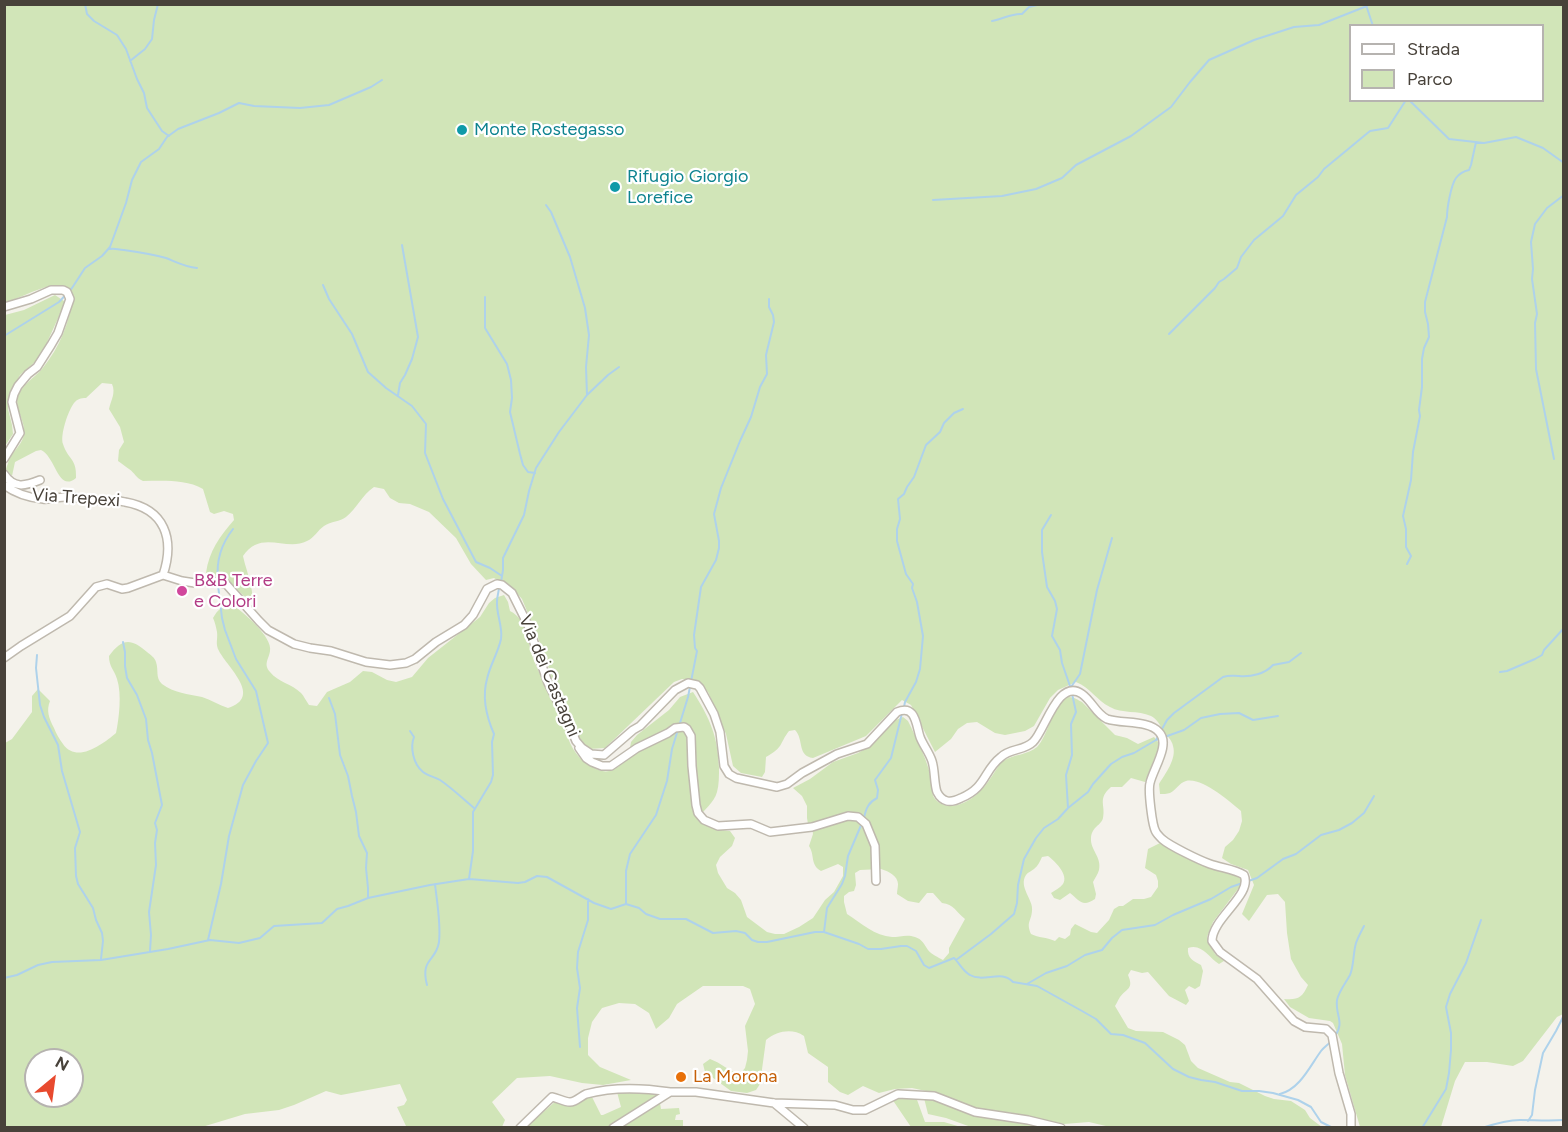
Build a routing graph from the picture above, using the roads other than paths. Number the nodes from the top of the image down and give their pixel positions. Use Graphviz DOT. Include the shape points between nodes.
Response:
graph roads {
  1 [pos="4,307"];
  2 [pos="4,459"];
  3 [pos="4,474"];
  4 [pos="40,480"];
  5 [pos="4,485"];
  6 [pos="163,574"];
  7 [pos="4,658"];
  8 [pos="576,741"];
  9 [pos="876,881"];
  10 [pos="670,1092"];
  11 [pos="774,1103"];
  12 [pos="520,1128"];
  13 [pos="613,1128"];
  14 [pos="804,1128"];
  15 [pos="1061,1128"];
  16 [pos="1351,1128"];
  1 -- 2 [label="street" via="51,290 63,290 70,299 51,345 14,394 12,402 20,433"];
  3 -- 4 [label="street" via="14,484"];
  5 -- 6 [label="street, Via Trepexi" via="44,500 81,497 123,501 148,511 162,524 167,536"];
  6 -- 7 [label="street" via="128,588 107,584 96,587 70,615"];
  6 -- 8 [label="street, Via dei Castagni" via="182,581 226,584 268,630 281,638 379,665 398,665 415,659 464,625 487,589 502,585 512,593 528,625 548,683"];
  8 -- 9 [label="street" via="586,758 606,767 675,728 684,727 691,735 696,804 704,820 720,826 752,824 770,832 858,817 866,824 875,846"];
  8 -- 16 [label="street, Via dei Castagni" via="591,754 604,754 640,726 675,690 693,684 700,688 718,722 722,759 729,774 777,787 837,754 867,744 897,712 904,710 915,718 932,761 937,791 947,801 972,792 984,782 999,758 1033,742 1059,698 1070,691 1080,692 1107,718 1152,727 1163,740 1150,784 1155,830 1165,841 1209,864 1244,875 1245,888 1214,931 1212,941 1220,952 1257,980 1294,1021 1305,1027 1326,1029 1332,1035"];
  10 -- 11 [label="street"];
  10 -- 12 [label="street" via="601,1092 584,1094 569,1102 552,1097"];
  10 -- 13 [label="street"];
  11 -- 14 [label="street"];
  11 -- 15 [label="street" via="827,1104 865,1110 898,1094 934,1096 975,1112"];
}
